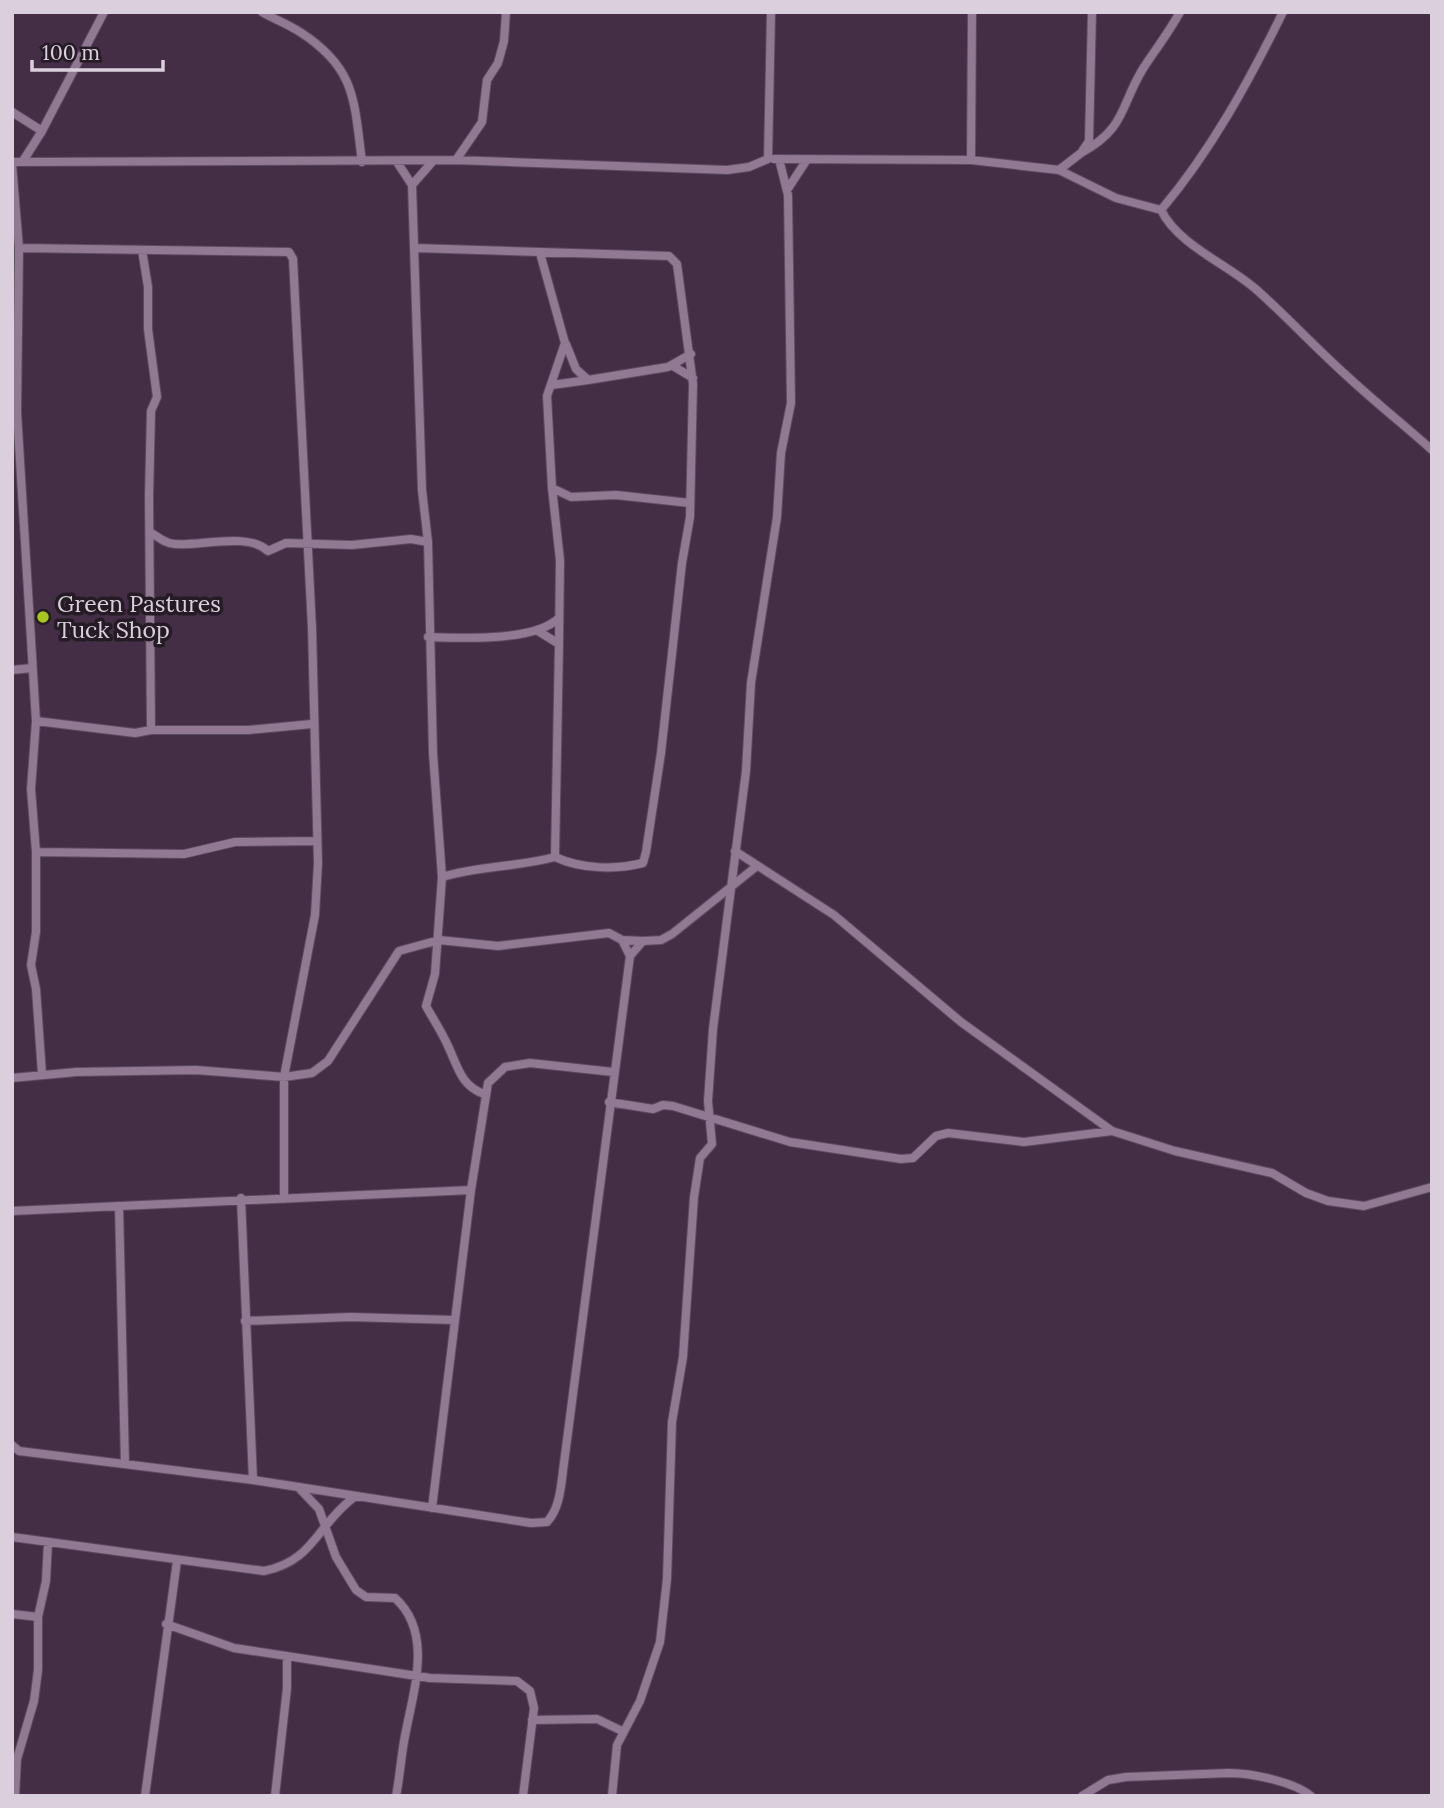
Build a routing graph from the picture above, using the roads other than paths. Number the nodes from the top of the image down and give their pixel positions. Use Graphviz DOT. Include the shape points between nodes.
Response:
graph roads {
  1 [pos="104,12"];
  2 [pos="262,12"];
  3 [pos="506,12"];
  4 [pos="771,12"];
  5 [pos="972,12"];
  6 [pos="1092,12"];
  7 [pos="1180,12"];
  8 [pos="1283,12"];
  9 [pos="12,111"];
  10 [pos="42,131"];
  11 [pos="1080,153"];
  12 [pos="768,159"];
  13 [pos="779,159"];
  14 [pos="456,160"];
  15 [pos="971,160"];
  16 [pos="23,161"];
  17 [pos="433,161"];
  18 [pos="362,162"];
  19 [pos="397,162"];
  20 [pos="806,162"];
  21 [pos="12,163"];
  22 [pos="1059,170"];
  23 [pos="412,185"];
  24 [pos="787,190"];
  25 [pos="1161,210"];
  26 [pos="19,248"];
  27 [pos="415,248"];
  28 [pos="142,250"];
  29 [pos="540,253"];
  30 [pos="565,343"];
  31 [pos="691,354"];
  32 [pos="673,366"];
  33 [pos="693,378"];
  34 [pos="588,380"];
  35 [pos="552,385"];
  36 [pos="1432,450"];
  37 [pos="552,488"];
  38 [pos="690,503"];
  39 [pos="150,532"];
  40 [pos="306,542"];
  41 [pos="428,542"];
  42 [pos="559,618"];
  43 [pos="538,631"];
  44 [pos="428,637"];
  45 [pos="559,644"];
  46 [pos="32,668"];
  47 [pos="12,670"];
  48 [pos="36,721"];
  49 [pos="312,724"];
  50 [pos="151,730"];
  51 [pos="317,841"];
  52 [pos="735,851"];
  53 [pos="36,852"];
  54 [pos="555,857"];
  55 [pos="757,866"];
  56 [pos="442,877"];
  57 [pos="731,885"];
  58 [pos="439,940"];
  59 [pos="622,940"];
  60 [pos="643,941"];
  61 [pos="630,956"];
  62 [pos="613,1072"];
  63 [pos="42,1074"];
  64 [pos="12,1077"];
  65 [pos="284,1077"];
  66 [pos="484,1094"];
  67 [pos="609,1102"];
  68 [pos="709,1119"];
  69 [pos="1112,1131"];
  70 [pos="1432,1186"];
  71 [pos="471,1190"];
  72 [pos="241,1198"];
  73 [pos="284,1199"];
  74 [pos="119,1206"];
  75 [pos="12,1211"];
  76 [pos="454,1320"];
  77 [pos="245,1321"];
  78 [pos="12,1445"];
  79 [pos="125,1464"];
  80 [pos="253,1480"];
  81 [pos="299,1488"];
  82 [pos="353,1498"];
  83 [pos="432,1508"];
  84 [pos="327,1525"];
  85 [pos="12,1537"];
  86 [pos="48,1542"];
  87 [pos="177,1561"];
  88 [pos="12,1614"];
  89 [pos="38,1617"];
  90 [pos="166,1624"];
  91 [pos="287,1656"];
  92 [pos="399,1674"];
  93 [pos="419,1675"];
  94 [pos="414,1693"];
  95 [pos="532,1720"];
  96 [pos="622,1731"];
  97 [pos="14,1773"];
  98 [pos="15,1796"];
  99 [pos="145,1796"];
  100 [pos="275,1796"];
  101 [pos="396,1796"];
  102 [pos="523,1796"];
  103 [pos="612,1796"];
  104 [pos="1082,1796"];
  105 [pos="1311,1796"];
  1 -- 10 [label="street"];
  2 -- 18 [label="street" via="298,30 341,66"];
  3 -- 14 [label="street" via="504,41 487,80 482,121"];
  4 -- 12 [label="street"];
  5 -- 15 [label="street"];
  6 -- 11 [label="street" via="1092,114 1089,141"];
  7 -- 11 [label="street" via="1144,67 1126,109 1099,143"];
  8 -- 25 [label="street" via="1195,167"];
  9 -- 10 [label="street"];
  10 -- 16 [label="street"];
  11 -- 22 [label="street"];
  12 -- 13 [label="street"];
  12 -- 14 [label="street" via="727,170"];
  13 -- 20 [label="street"];
  13 -- 24 [label="street"];
  14 -- 17 [label="street"];
  15 -- 20 [label="street"];
  15 -- 22 [label="street"];
  16 -- 18 [label="street"];
  16 -- 21 [label="street"];
  17 -- 19 [label="street"];
  17 -- 23 [label="street"];
  18 -- 19 [label="street"];
  19 -- 23 [label="street"];
  20 -- 24 [label="street"];
  21 -- 26 [label="street"];
  22 -- 25 [label="street" via="1116,198"];
  23 -- 27 [label="street"];
  24 -- 52 [label="street" via="791,403 751,683"];
  25 -- 36 [label="street" via="1182,238 1257,290"];
  26 -- 28 [label="street"];
  26 -- 46 [label="street" via="17,412"];
  27 -- 29 [label="street"];
  27 -- 41 [label="street" via="422,490"];
  28 -- 39 [label="street" via="156,384 150,428"];
  28 -- 40 [label="street" via="289,252 293,259"];
  29 -- 30 [label="street"];
  29 -- 31 [label="street" via="669,256 677,264"];
  30 -- 34 [label="street" via="576,369"];
  30 -- 35 [label="street"];
  31 -- 32 [label="street"];
  31 -- 33 [label="street"];
  32 -- 33 [label="street"];
  32 -- 34 [label="street"];
  33 -- 38 [label="street"];
  34 -- 35 [label="street"];
  35 -- 37 [label="street" via="547,396"];
  37 -- 38 [label="street" via="571,497 616,495"];
  37 -- 42 [label="street" via="560,560"];
  38 -- 54 [label="street" via="656,793 643,863 574,866"];
  39 -- 40 [label="street" via="174,544 246,542 268,551 286,543"];
  39 -- 50 [label="street"];
  40 -- 41 [label="street"];
  40 -- 49 [label="street"];
  41 -- 44 [label="street"];
  42 -- 43 [label="street"];
  42 -- 45 [label="street"];
  43 -- 44 [label="street"];
  43 -- 45 [label="street"];
  44 -- 56 [label="street"];
  45 -- 54 [label="street"];
  46 -- 47 [label="street"];
  46 -- 48 [label="street"];
  48 -- 50 [label="street" via="135,733"];
  48 -- 53 [label="street" via="31,789"];
  49 -- 50 [label="street" via="249,730"];
  49 -- 51 [label="street"];
  51 -- 53 [label="street" via="235,842 184,854"];
  51 -- 65 [label="street" via="315,915"];
  52 -- 55 [label="street"];
  52 -- 57 [label="street"];
  53 -- 63 [label="street" via="36,932 31,965"];
  54 -- 56 [label="street"];
  55 -- 57 [label="street"];
  55 -- 69 [label="street" via="834,915 961,1022"];
  56 -- 58 [label="street"];
  57 -- 60 [label="street" via="672,934"];
  57 -- 68 [label="street" via="713,1029"];
  58 -- 59 [label="street" via="498,946 609,933"];
  58 -- 65 [label="street" via="399,951 328,1060 312,1073"];
  58 -- 66 [label="street" via="426,1006 459,1074 471,1090"];
  59 -- 60 [label="street"];
  59 -- 61 [label="street"];
  60 -- 61 [label="street"];
  61 -- 62 [label="street"];
  62 -- 66 [label="street" via="530,1063 505,1067 494,1074"];
  62 -- 67 [label="street"];
  63 -- 64 [label="street"];
  63 -- 65 [label="street" via="196,1070"];
  65 -- 73 [label="street"];
  66 -- 71 [label="street"];
  67 -- 68 [label="street" via="644,1108 673,1106"];
  67 -- 83 [label="street" via="554,1514 547,1522 531,1523"];
  68 -- 69 [label="street" via="790,1142 901,1159 913,1158 936,1136 948,1133 1024,1142"];
  68 -- 96 [label="street" via="712,1144 700,1158 694,1197 683,1357 673,1422 660,1642 640,1701"];
  69 -- 70 [label="street" via="1272,1173 1328,1201 1364,1206"];
  71 -- 73 [label="street"];
  71 -- 76 [label="street"];
  72 -- 73 [label="street"];
  72 -- 74 [label="street"];
  72 -- 77 [label="street"];
  74 -- 75 [label="street"];
  74 -- 79 [label="street"];
  76 -- 77 [label="street"];
  76 -- 83 [label="street"];
  77 -- 80 [label="street"];
  78 -- 79 [label="street" via="19,1451"];
  79 -- 80 [label="street"];
  80 -- 81 [label="street"];
  81 -- 82 [label="street"];
  81 -- 84 [label="street" via="319,1508"];
  82 -- 83 [label="street"];
  82 -- 84 [label="street"];
  84 -- 87 [label="street" via="304,1554 282,1567 264,1571"];
  84 -- 93 [label="street" via="336,1557 356,1590 366,1597 395,1598 409,1614 416,1632"];
  85 -- 86 [label="street"];
  86 -- 87 [label="street"];
  86 -- 89 [label="street"];
  87 -- 90 [label="street"];
  88 -- 89 [label="street"];
  89 -- 97 [label="street" via="34,1701"];
  90 -- 91 [label="street" via="213,1643"];
  90 -- 99 [label="street"];
  91 -- 92 [label="street"];
  91 -- 100 [label="street"];
  92 -- 93 [label="street"];
  92 -- 94 [label="street"];
  93 -- 94 [label="street"];
  93 -- 95 [label="street" via="517,1681 530,1691"];
  94 -- 101 [label="street"];
  95 -- 96 [label="street" via="597,1719"];
  95 -- 102 [label="street"];
  96 -- 103 [label="street"];
  97 -- 98 [label="street"];
  104 -- 105 [label="street" via="1117,1778 1229,1773 1292,1783"];
}
